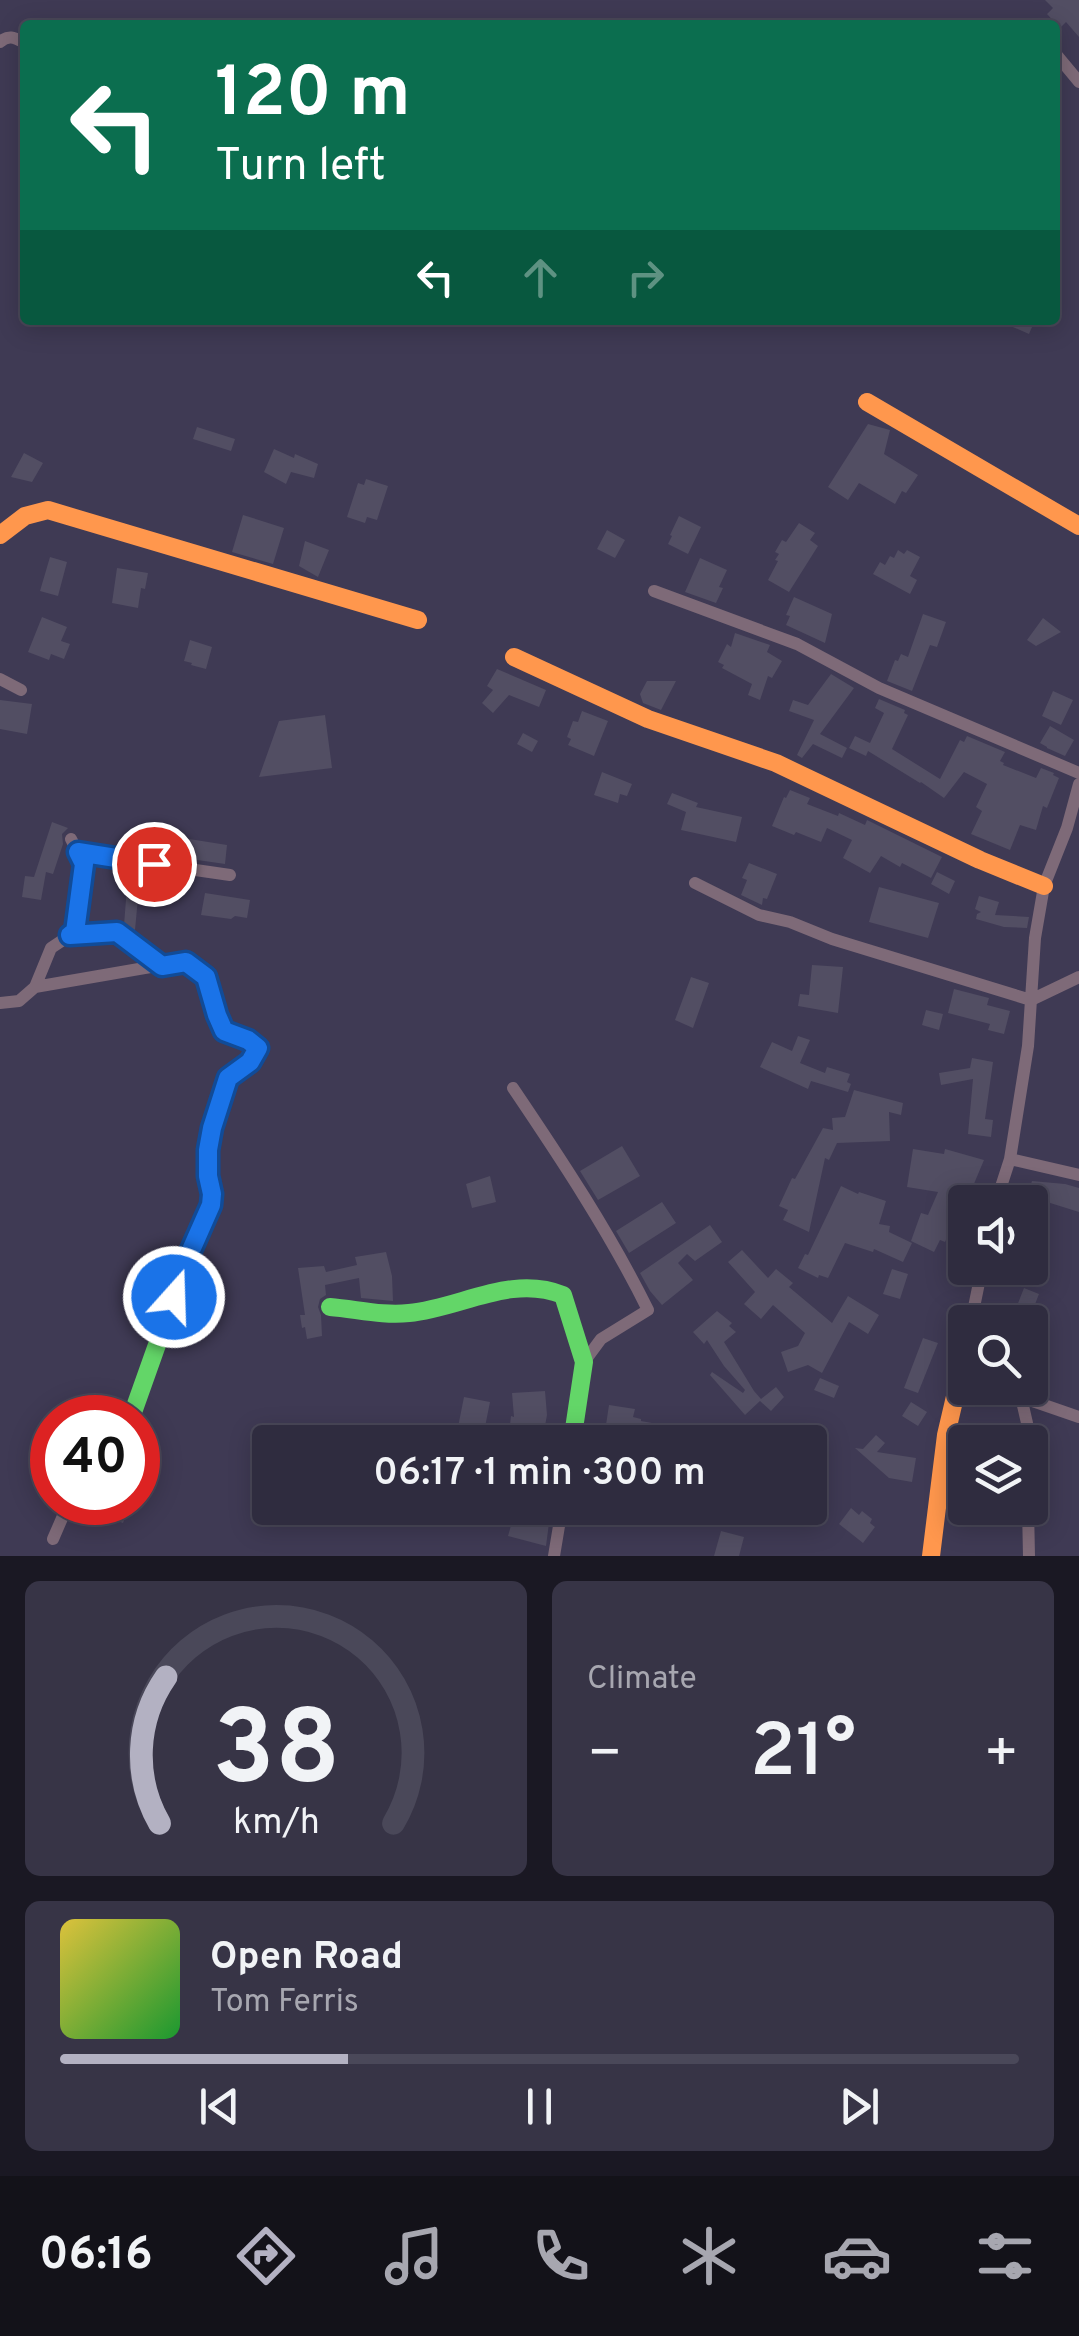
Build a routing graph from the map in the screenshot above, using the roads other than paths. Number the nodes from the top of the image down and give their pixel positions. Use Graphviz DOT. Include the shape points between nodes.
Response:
graph roads {
  1 [pos="1060,59"];
  2 [pos="1079,82"];
  3 [pos="867,402"];
  4 [pos="1079,526"];
  5 [pos="0,536"];
  6 [pos="654,591"];
  7 [pos="418,620"];
  8 [pos="514,657"];
  9 [pos="0,679"];
  10 [pos="21,690"];
  11 [pos="1079,774"];
  12 [pos="1079,784"];
  13 [pos="71,839"];
  14 [pos="78,852"];
  15 [pos="230,875"];
  16 [pos="695,883"];
  17 [pos="1044,886"];
  18 [pos="70,935"];
  19 [pos="162,966"];
  20 [pos="1079,978"];
  21 [pos="35,986"];
  22 [pos="1031,1000"];
  23 [pos="0,1003"];
  24 [pos="512,1088"];
  25 [pos="1010,1159"];
  26 [pos="1079,1175"];
  27 [pos="1002,1185"];
  28 [pos="330,1306"];
  29 [pos="584,1362"];
  30 [pos="139,1395"];
  31 [pos="955,1405"];
  32 [pos="1047,1405"];
  33 [pos="1079,1416"];
  34 [pos="575,1425"];
  35 [pos="59,1525"];
  36 [pos="559,1525"];
  37 [pos="1028,1525"];
  38 [pos="53,1539"];
  39 [pos="554,1556"];
  40 [pos="931,1556"];
  41 [pos="1029,1556"];
  1 -- 2 [label="street"];
  3 -- 4 [label="street"];
  5 -- 7 [label="street" via="26,516 48,510"];
  6 -- 11 [label="street" via="796,644 878,688"];
  8 -- 17 [label="street" via="648,719 776,762"];
  9 -- 10 [label="street"];
  12 -- 17 [label="street"];
  13 -- 14 [label="street"];
  14 -- 15 [label="street"];
  14 -- 18 [label="street" via="84,864"];
  16 -- 22 [label="street" via="759,915"];
  17 -- 22 [label="street"];
  18 -- 19 [label="street" via="117,932"];
  18 -- 21 [label="street" via="51,948"];
  19 -- 21 [label="street"];
  19 -- 30 [label="street" via="186,962 206,977 224,1031 258,1048 228,1078 208,1150 211,1205"];
  20 -- 22 [label="street"];
  21 -- 23 [label="street" via="20,1001"];
  22 -- 25 [label="street"];
  24 -- 29 [label="street" via="648,1310 601,1340"];
  25 -- 26 [label="street"];
  25 -- 27 [label="street"];
  28 -- 29 [label="street" via="408,1313 504,1291 552,1288 564,1295"];
  29 -- 34 [label="street"];
  31 -- 40 [label="street"];
  32 -- 33 [label="street"];
  35 -- 38 [label="street"];
  36 -- 39 [label="street"];
  37 -- 41 [label="street"];
}
